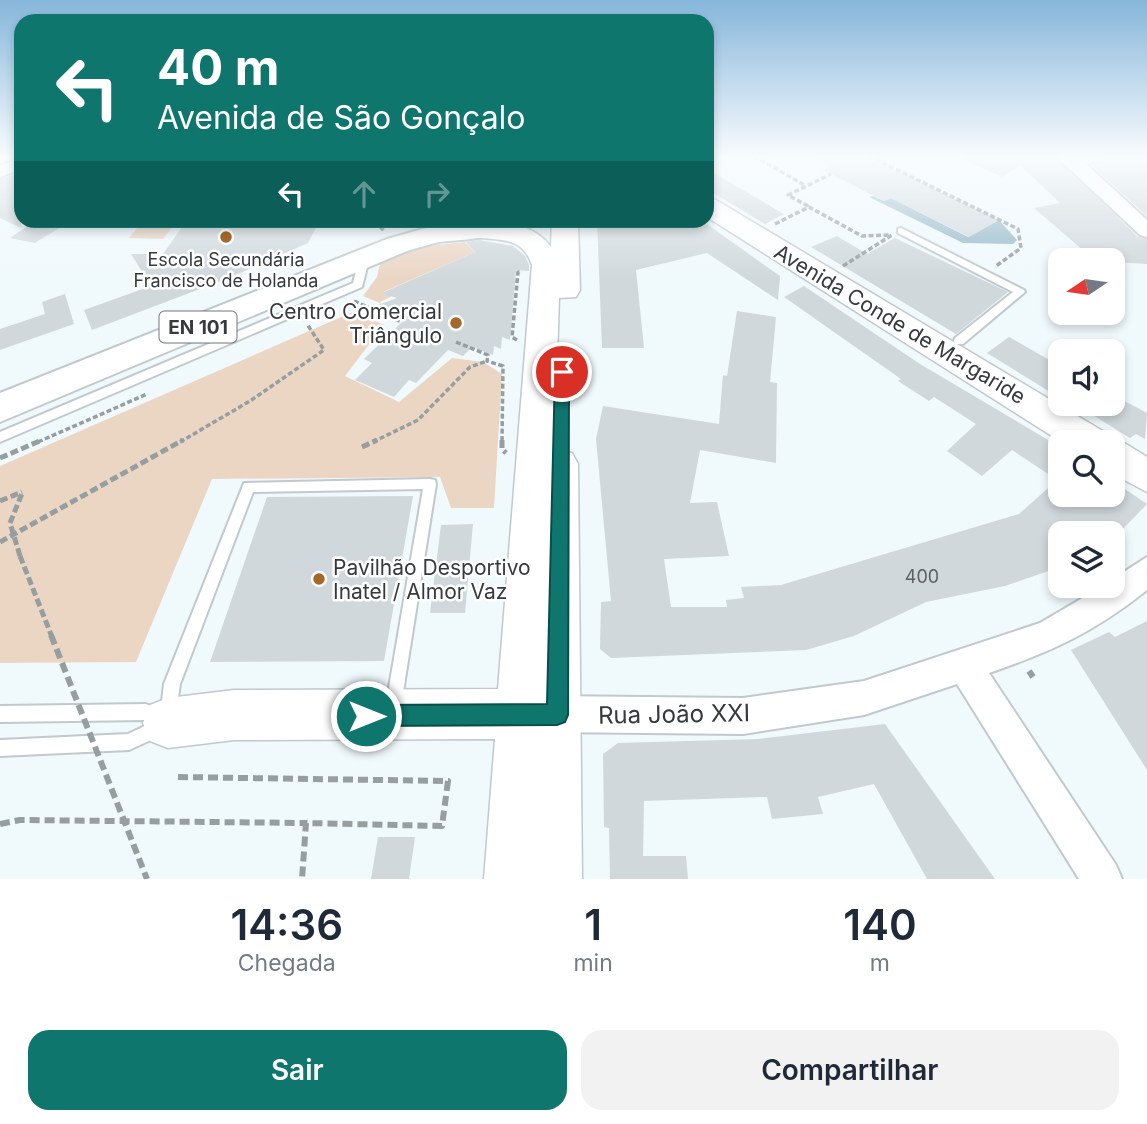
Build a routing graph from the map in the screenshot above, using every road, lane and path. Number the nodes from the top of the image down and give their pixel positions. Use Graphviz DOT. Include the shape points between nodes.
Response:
graph roads {
  1 [pos="792,197"];
  2 [pos="953,197"];
  3 [pos="1110,197"];
  4 [pos="809,207"];
  5 [pos="714,210"];
  6 [pos="775,224"];
  7 [pos="381,228"];
  8 [pos="418,228"];
  9 [pos="422,228"];
  10 [pos="499,228"];
  11 [pos="565,228"];
  12 [pos="901,231"];
  13 [pos="1147,231"];
  14 [pos="386,233"];
  15 [pos="364,259"];
  16 [pos="839,269"];
  17 [pos="531,272"];
  18 [pos="984,274"];
  19 [pos="359,293"];
  20 [pos="353,301"];
  21 [pos="344,308"];
  22 [pos="319,319"];
  23 [pos="402,322"];
  24 [pos="517,340"];
  25 [pos="959,341"];
  26 [pos="456,342"];
  27 [pos="487,361"];
  28 [pos="153,391"];
  29 [pos="0,392"];
  30 [pos="0,408"];
  31 [pos="1072,430"];
  32 [pos="0,437"];
  33 [pos="362,447"];
  34 [pos="502,449"];
  35 [pos="0,458"];
  36 [pos="1125,462"];
  37 [pos="1147,476"];
  38 [pos="0,501"];
  39 [pos="14,537"];
  40 [pos="0,542"];
  41 [pos="1147,571"];
  42 [pos="965,666"];
  43 [pos="0,714"];
  44 [pos="539,714"];
  45 [pos="392,716"];
  46 [pos="168,723"];
  47 [pos="0,748"];
  48 [pos="178,777"];
  49 [pos="306,823"];
  50 [pos="0,824"];
  51 [pos="147,879"];
  52 [pos="302,879"];
  53 [pos="512,879"];
  54 [pos="554,879"];
  55 [pos="1102,879"];
  1 -- 4 [label="path"];
  2 -- 18 [label="path" via="1018,229 1021,248"];
  3 -- 13 [label="street"];
  4 -- 6 [label="path"];
  4 -- 16 [label="path" via="862,236 892,235"];
  5 -- 31 [label="street, Avenida Conde de Margaride"];
  7 -- 14 [label="path"];
  8 -- 29 [label="main road, EN 101"];
  9 -- 15 [label="main road, EN 101"];
  10 -- 44 [label="street" via="523,235 543,254 546,265"];
  11 -- 44 [label="street"];
  12 -- 18 [label="lane"];
  15 -- 30 [label="main road, EN 101"];
  15 -- 32 [label="lane" via="358,285"];
  17 -- 24 [label="path" via="518,272 512,337"];
  18 -- 25 [label="lane" via="1020,292"];
  19 -- 20 [label="path"];
  20 -- 21 [label="path"];
  20 -- 23 [label="path"];
  22 -- 39 [label="path" via="307,324 324,350 250,401"];
  26 -- 27 [label="path" via="488,355"];
  27 -- 33 [label="path" via="470,367 418,420"];
  27 -- 34 [label="path" via="503,366"];
  28 -- 35 [label="path"];
  36 -- 37 [label="street"];
  38 -- 39 [label="path" via="23,491 10,523"];
  39 -- 40 [label="path"];
  39 -- 51 [label="path, bridge"];
  41 -- 42 [label="street, Rua João XXI" via="1100,608 1047,637"];
  42 -- 44 [label="street, Rua João XXI" via="864,698 743,716"];
  42 -- 55 [label="street"];
  43 -- 46 [label="lane" via="146,712"];
  44 -- 45 [label="street, Rua João XXI"];
  44 -- 53 [label="street"];
  44 -- 54 [label="street"];
  45 -- 46 [label="street, Rua João XXI" via="234,715"];
  45 -- 46 [label="lane" via="429,484 249,487 172,684"];
  46 -- 47 [label="lane" via="129,742"];
  48 -- 49 [label="path" via="448,781 442,826"];
  49 -- 50 [label="path" via="20,820"];
  49 -- 52 [label="path"];
}
